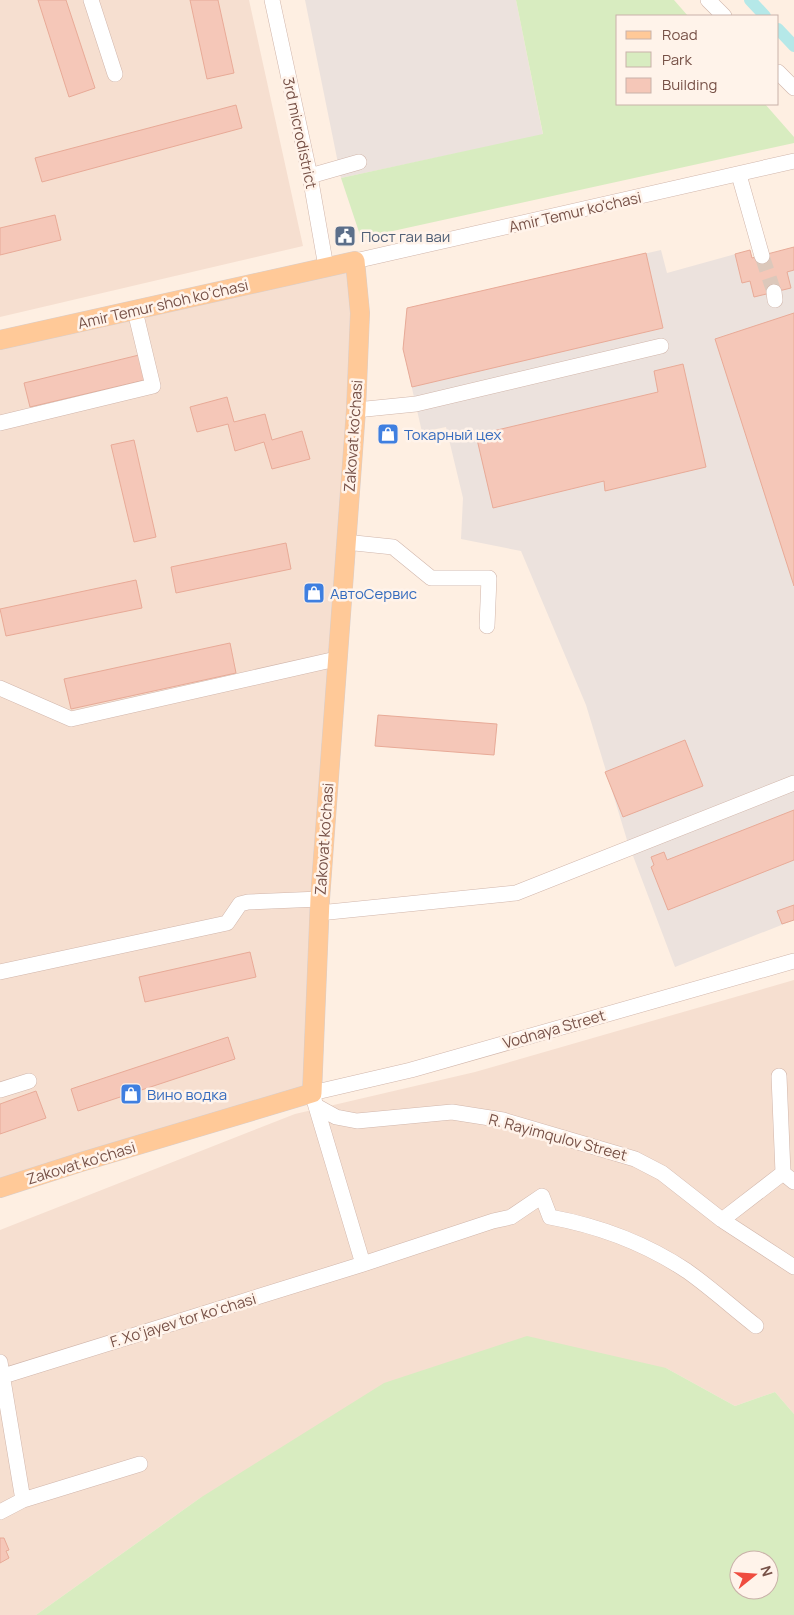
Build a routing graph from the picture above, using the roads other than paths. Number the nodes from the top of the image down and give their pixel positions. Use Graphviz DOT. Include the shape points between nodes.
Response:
graph roads {
  1 [pos="91,0"];
  2 [pos="272,0"];
  3 [pos="708,0"];
  4 [pos="723,15"];
  5 [pos="779,73"];
  6 [pos="115,74"];
  7 [pos="794,88"];
  8 [pos="794,161"];
  9 [pos="359,162"];
  10 [pos="739,175"];
  11 [pos="310,176"];
  12 [pos="762,256"];
  13 [pos="355,261"];
  14 [pos="326,267"];
  15 [pos="135,312"];
  16 [pos="0,340"];
  17 [pos="661,346"];
  18 [pos="356,410"];
  19 [pos="0,423"];
  20 [pos="346,542"];
  21 [pos="487,626"];
  22 [pos="336,658"];
  23 [pos="0,688"];
  24 [pos="794,783"];
  25 [pos="319,906"];
  26 [pos="794,962"];
  27 [pos="0,972"];
  28 [pos="780,1076"];
  29 [pos="29,1080"];
  30 [pos="0,1090"];
  31 [pos="788,1097"];
  32 [pos="315,1100"];
  33 [pos="788,1177"];
  34 [pos="0,1188"];
  35 [pos="722,1220"];
  36 [pos="363,1264"];
  37 [pos="794,1267"];
  38 [pos="756,1326"];
  39 [pos="1,1372"];
  40 [pos="140,1464"];
  41 [pos="24,1500"];
  42 [pos="0,1512"];
  1 -- 6 [label="street"];
  2 -- 11 [label="street, 3rd microdistrict"];
  3 -- 4 [label="street"];
  5 -- 7 [label="street"];
  8 -- 10 [label="street, Amir Temur ko'chasi"];
  9 -- 11 [label="street"];
  10 -- 12 [label="street"];
  10 -- 13 [label="street, Amir Temur ko'chasi"];
  11 -- 14 [label="street, 3rd microdistrict"];
  13 -- 14 [label="main road, Amir Temur shoh ko‘chasi"];
  13 -- 18 [label="main road, Zakovat ko'chasi" via="360,313"];
  14 -- 15 [label="main road, Amir Temur shoh ko‘chasi"];
  15 -- 16 [label="main road, Amir Temur shoh ko‘chasi"];
  15 -- 19 [label="street" via="153,386"];
  17 -- 18 [label="street" via="416,404"];
  18 -- 20 [label="main road, Zakovat ko'chasi"];
  20 -- 21 [label="street" via="393,546 431,578 489,578"];
  20 -- 22 [label="main road, Zakovat ko'chasi"];
  22 -- 23 [label="street" via="71,719"];
  22 -- 25 [label="main road, Zakovat ko'chasi"];
  24 -- 25 [label="street" via="516,893"];
  25 -- 27 [label="street" via="248,902 240,904 227,923"];
  25 -- 32 [label="main road, Zakovat ko'chasi"];
  26 -- 32 [label="street, Vodnaya Street"];
  28 -- 31 [label="street"];
  29 -- 30 [label="street"];
  31 -- 33 [label="street"];
  32 -- 34 [label="main road, Zakovat ko'chasi" via="81,1162"];
  32 -- 35 [label="street, R. Rayimqulov Street" via="336,1117 357,1121 452,1112 503,1120 555,1134 635,1159 662,1173"];
  32 -- 36 [label="street"];
  33 -- 35 [label="street"];
  35 -- 37 [label="street, R. Rayimqulov Street"];
  36 -- 38 [label="street, F. Xo‘jayev tor ko‘chasi" via="511,1218 542,1196 550,1216 594,1226 654,1252 688,1272"];
  36 -- 39 [label="street, F. Xo‘jayev tor ko‘chasi"];
  39 -- 41 [label="street, F. Xo‘jayev tor ko‘chasi"];
  40 -- 41 [label="street"];
  41 -- 42 [label="street"];
}
